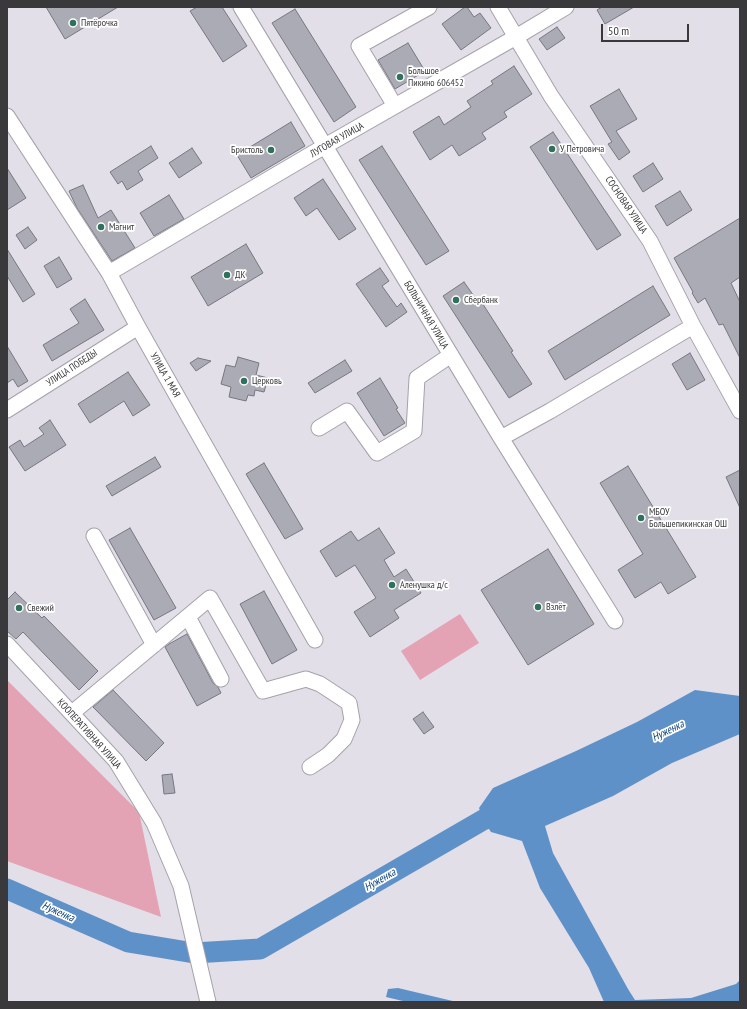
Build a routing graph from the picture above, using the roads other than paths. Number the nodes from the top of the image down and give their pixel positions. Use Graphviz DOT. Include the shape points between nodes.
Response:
graph roads {
  1 [pos="241,7"];
  2 [pos="429,7"];
  3 [pos="498,7"];
  4 [pos="566,7"];
  5 [pos="516,37"];
  6 [pos="395,106"];
  7 [pos="7,116"];
  8 [pos="325,146"];
  9 [pos="109,273"];
  10 [pos="693,326"];
  11 [pos="138,327"];
  12 [pos="451,355"];
  13 [pos="7,410"];
  14 [pos="740,411"];
  15 [pos="319,428"];
  16 [pos="501,438"];
  17 [pos="94,536"];
  18 [pos="188,616"];
  19 [pos="614,621"];
  20 [pos="315,640"];
  21 [pos="7,644"];
  22 [pos="154,645"];
  23 [pos="221,679"];
  24 [pos="72,713"];
  25 [pos="310,767"];
  26 [pos="207,998"];
  1 -- 8 [label="street, БОЛЬНИЧНАЯ УЛИЦА"];
  2 -- 6 [label="street" via="359,46"];
  3 -- 5 [label="street, СОСНОВАЯ УЛИЦА"];
  4 -- 5 [label="street, ЛУГОВАЯ УЛИЦА"];
  5 -- 6 [label="street, ЛУГОВАЯ УЛИЦА"];
  5 -- 10 [label="street, СОСНОВАЯ УЛИЦА" via="551,96 650,241"];
  6 -- 8 [label="street, ЛУГОВАЯ УЛИЦА"];
  7 -- 9 [label="street, УЛИЦА 1 МАЯ"];
  8 -- 9 [label="street, ЛУГОВАЯ УЛИЦА"];
  8 -- 12 [label="street, БОЛЬНИЧНАЯ УЛИЦА"];
  9 -- 11 [label="street, УЛИЦА 1 МАЯ"];
  10 -- 14 [label="street, СОСНОВАЯ УЛИЦА"];
  10 -- 16 [label="street"];
  11 -- 13 [label="street, УЛИЦА ПОБЕДЫ"];
  11 -- 20 [label="street, УЛИЦА 1 МАЯ"];
  12 -- 15 [label="street" via="417,378 414,431 377,453 347,411"];
  12 -- 16 [label="street, БОЛЬНИЧНАЯ УЛИЦА"];
  16 -- 19 [label="street, БОЛЬНИЧНАЯ УЛИЦА"];
  17 -- 22 [label="street"];
  18 -- 22 [label="street"];
  18 -- 23 [label="street"];
  18 -- 25 [label="street" via="210,598 263,691 306,680 320,684 349,704 352,720 344,739 328,755"];
  21 -- 24 [label="street, КООПЕРАТИВНАЯ УЛИЦА"];
  22 -- 24 [label="street"];
  24 -- 26 [label="street, КООПЕРАТИВНАЯ УЛИЦА" via="116,761 154,823 182,886"];
}
